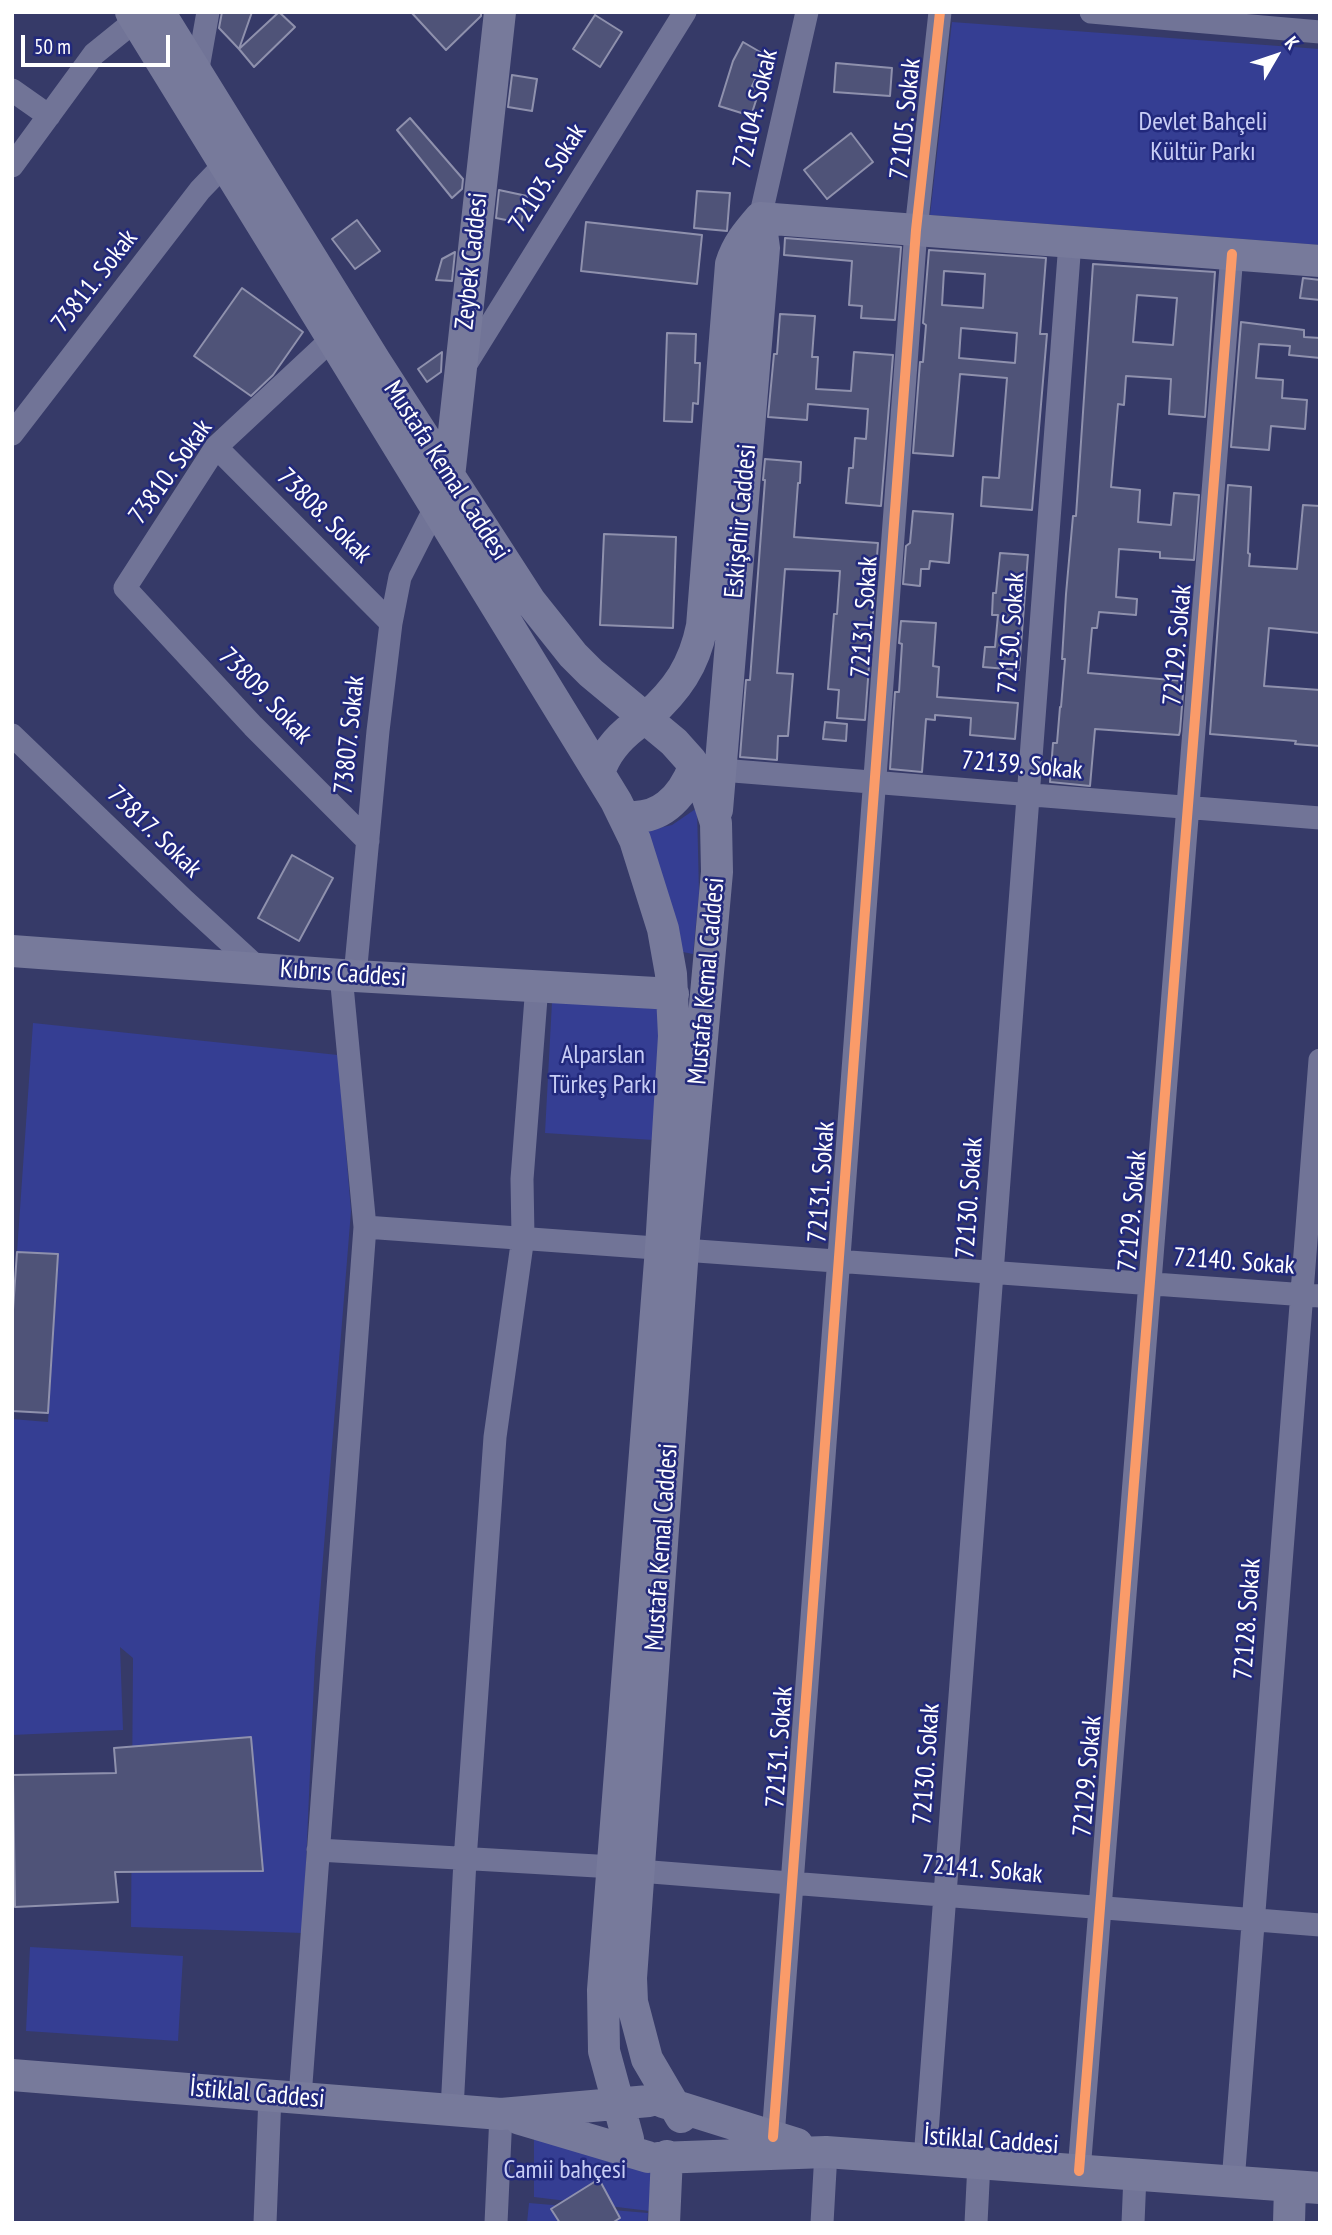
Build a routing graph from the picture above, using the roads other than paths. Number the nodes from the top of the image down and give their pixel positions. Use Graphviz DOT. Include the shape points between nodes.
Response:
graph roads {
  1 [pos="208,12"];
  2 [pos="500,12"];
  3 [pos="685,12"];
  4 [pos="807,12"];
  5 [pos="940,12"];
  6 [pos="1091,12"];
  7 [pos="142,15"];
  8 [pos="1248,19"];
  9 [pos="1320,32"];
  10 [pos="197,74"];
  11 [pos="12,90"];
  12 [pos="49,116"];
  13 [pos="225,164"];
  14 [pos="12,166"];
  15 [pos="760,218"];
  16 [pos="916,230"];
  17 [pos="1070,242"];
  18 [pos="1232,254"];
  19 [pos="1320,261"];
  20 [pos="333,338"];
  21 [pos="460,374"];
  22 [pos="12,434"];
  23 [pos="216,447"];
  24 [pos="449,477"];
  25 [pos="435,508"];
  26 [pos="125,588"];
  27 [pos="391,623"];
  28 [pos="646,719"];
  29 [pos="12,735"];
  30 [pos="707,768"];
  31 [pos="599,773"];
  32 [pos="875,782"];
  33 [pos="1028,794"];
  34 [pos="1188,807"];
  35 [pos="624,816"];
  36 [pos="1320,818"];
  37 [pos="368,841"];
  38 [pos="12,951"];
  39 [pos="258,968"];
  40 [pos="348,976"];
  41 [pos="537,985"];
  42 [pos="674,993"];
  43 [pos="1320,1060"];
  44 [pos="365,1227"];
  45 [pos="523,1237"];
  46 [pos="672,1248"];
  47 [pos="839,1261"];
  48 [pos="992,1272"];
  49 [pos="1150,1283"];
  50 [pos="1311,1296"];
  51 [pos="318,1850"];
  52 [pos="465,1860"];
  53 [pos="627,1869"];
  54 [pos="793,1883"];
  55 [pos="945,1895"];
  56 [pos="1100,1907"];
  57 [pos="1253,1919"];
  58 [pos="1320,1925"];
  59 [pos="13,2079"];
  60 [pos="285,2096"];
  61 [pos="617,2104"];
  62 [pos="668,2107"];
  63 [pos="452,2110"];
  64 [pos="502,2114"];
  65 [pos="773,2137"];
  66 [pos="825,2151"];
  67 [pos="654,2154"];
  68 [pos="925,2159"];
  69 [pos="979,2163"];
  70 [pos="1079,2171"];
  71 [pos="1135,2175"];
  72 [pos="1233,2182"];
  73 [pos="1305,2187"];
  74 [pos="264,2223"];
  75 [pos="496,2223"];
  76 [pos="664,2223"];
  77 [pos="822,2223"];
  78 [pos="976,2223"];
  79 [pos="1133,2223"];
  80 [pos="1289,2223"];
  1 -- 10 [label="street"];
  2 -- 21 [label="street, Zeybek Caddesi"];
  3 -- 21 [label="street, 72103. Sokak"];
  4 -- 15 [label="street, 72104. Sokak"];
  5 -- 16 [label="street, 72105. Sokak"];
  6 -- 8 [label="street"];
  7 -- 10 [label="street, Mustafa Kemal Caddesi"];
  7 -- 12 [label="street" via="94,54"];
  7 -- 13 [label="street, Mustafa Kemal Caddesi"];
  8 -- 9 [label="street"];
  10 -- 24 [label="street, Mustafa Kemal Caddesi"];
  11 -- 12 [label="street"];
  12 -- 14 [label="street"];
  13 -- 20 [label="street, Mustafa Kemal Caddesi"];
  13 -- 22 [label="street, 73811. Sokak" via="200,190"];
  15 -- 16 [label="street"];
  15 -- 28 [label="street, Eskişehir Caddesi" via="744,236 731,264 698,644 682,680"];
  15 -- 30 [label="street, Eskişehir Caddesi" via="764,248"];
  16 -- 17 [label="street"];
  16 -- 32 [label="street, 72131. Sokak"];
  17 -- 18 [label="street"];
  17 -- 33 [label="street, 72130. Sokak"];
  18 -- 19 [label="street"];
  18 -- 34 [label="street, 72129. Sokak"];
  20 -- 23 [label="street, 73810. Sokak"];
  20 -- 25 [label="street, Mustafa Kemal Caddesi"];
  21 -- 24 [label="street, Zeybek Caddesi"];
  23 -- 26 [label="street, 73810. Sokak"];
  23 -- 27 [label="street, 73808. Sokak"];
  24 -- 25 [label="street, Zeybek Caddesi"];
  24 -- 28 [label="street, Mustafa Kemal Caddesi" via="555,632 591,673"];
  25 -- 27 [label="street, 73807. Sokak" via="400,577"];
  25 -- 31 [label="street, Mustafa Kemal Caddesi"];
  26 -- 37 [label="street, 73809. Sokak"];
  27 -- 37 [label="street, 73807. Sokak"];
  28 -- 30 [label="street, Mustafa Kemal Caddesi"];
  28 -- 31 [label="street" via="615,742"];
  29 -- 39 [label="street, 73817. Sokak"];
  30 -- 32 [label="street, 72139. Sokak"];
  30 -- 35 [label="street" via="666,808 636,818"];
  30 -- 46 [label="street, Mustafa Kemal Caddesi" via="702,780 716,823 717,872"];
  31 -- 35 [label="street, Mustafa Kemal Caddesi"];
  32 -- 33 [label="street, 72139. Sokak"];
  32 -- 47 [label="street, 72131. Sokak"];
  33 -- 34 [label="street, 72139. Sokak"];
  33 -- 48 [label="street, 72130. Sokak"];
  34 -- 36 [label="street, 72139. Sokak"];
  34 -- 49 [label="street, 72129. Sokak"];
  35 -- 42 [label="street, Mustafa Kemal Caddesi" via="663,929"];
  37 -- 40 [label="street, 73807. Sokak"];
  38 -- 39 [label="street, Kıbrıs Caddesi"];
  39 -- 40 [label="street, Kıbrıs Caddesi"];
  40 -- 41 [label="street, Kıbrıs Caddesi"];
  40 -- 44 [label="street, 73807. Sokak"];
  41 -- 42 [label="street, Kıbrıs Caddesi"];
  41 -- 45 [label="street" via="522,1179"];
  42 -- 46 [label="street, Mustafa Kemal Caddesi"];
  43 -- 50 [label="street, 72128. Sokak"];
  44 -- 45 [label="street, 72140. Sokak"];
  44 -- 51 [label="street, 73807. Sokak"];
  45 -- 46 [label="street, 72140. Sokak"];
  45 -- 52 [label="street" via="495,1437"];
  46 -- 47 [label="street, 72140. Sokak"];
  46 -- 53 [label="street, Mustafa Kemal Caddesi"];
  47 -- 48 [label="street, 72140. Sokak"];
  47 -- 54 [label="street, 72131. Sokak"];
  48 -- 49 [label="street, 72140. Sokak"];
  48 -- 55 [label="street, 72130. Sokak"];
  49 -- 50 [label="street, 72140. Sokak"];
  49 -- 56 [label="street, 72129. Sokak"];
  50 -- 57 [label="street, 72128. Sokak"];
  51 -- 52 [label="street, 72141. Sokak"];
  51 -- 60 [label="street, 73807. Sokak"];
  52 -- 53 [label="street, 72141. Sokak"];
  52 -- 63 [label="street"];
  53 -- 54 [label="street, 72141. Sokak"];
  53 -- 61 [label="street, Mustafa Kemal Caddesi" via="603,1990 604,2051"];
  53 -- 62 [label="street, Mustafa Kemal Caddesi" via="632,2002 647,2059"];
  54 -- 55 [label="street, 72141. Sokak"];
  54 -- 65 [label="street, 72131. Sokak"];
  55 -- 56 [label="street, 72141. Sokak"];
  55 -- 68 [label="street, 72130. Sokak"];
  56 -- 57 [label="street, 72141. Sokak"];
  56 -- 70 [label="street, 72129. Sokak"];
  57 -- 58 [label="street, 72141. Sokak"];
  57 -- 72 [label="street, 72128. Sokak"];
  59 -- 60 [label="street, İstiklal Caddesi"];
  60 -- 63 [label="street, İstiklal Caddesi"];
  60 -- 74 [label="street, 73807. Sokak"];
  61 -- 62 [label="street, İstiklal Caddesi"];
  61 -- 64 [label="street, İstiklal Caddesi"];
  61 -- 67 [label="street, Mustafa Kemal Caddesi"];
  62 -- 65 [label="street, İstiklal Caddesi"];
  62 -- 67 [label="street" via="684,2126 680,2144"];
  62 -- 67 [label="street" via="640,2105 628,2120 626,2130"];
  63 -- 64 [label="street, İstiklal Caddesi"];
  64 -- 67 [label="street, İstiklal Caddesi"];
  64 -- 75 [label="street"];
  65 -- 66 [label="street, İstiklal Caddesi"];
  66 -- 67 [label="street, İstiklal Caddesi"];
  66 -- 68 [label="street, İstiklal Caddesi"];
  66 -- 77 [label="street"];
  67 -- 76 [label="street"];
  68 -- 69 [label="street, İstiklal Caddesi"];
  69 -- 70 [label="street, İstiklal Caddesi"];
  69 -- 78 [label="street"];
  70 -- 71 [label="street, İstiklal Caddesi"];
  71 -- 72 [label="street, İstiklal Caddesi"];
  71 -- 79 [label="street"];
  72 -- 73 [label="street, İstiklal Caddesi"];
  73 -- 80 [label="street"];
}
